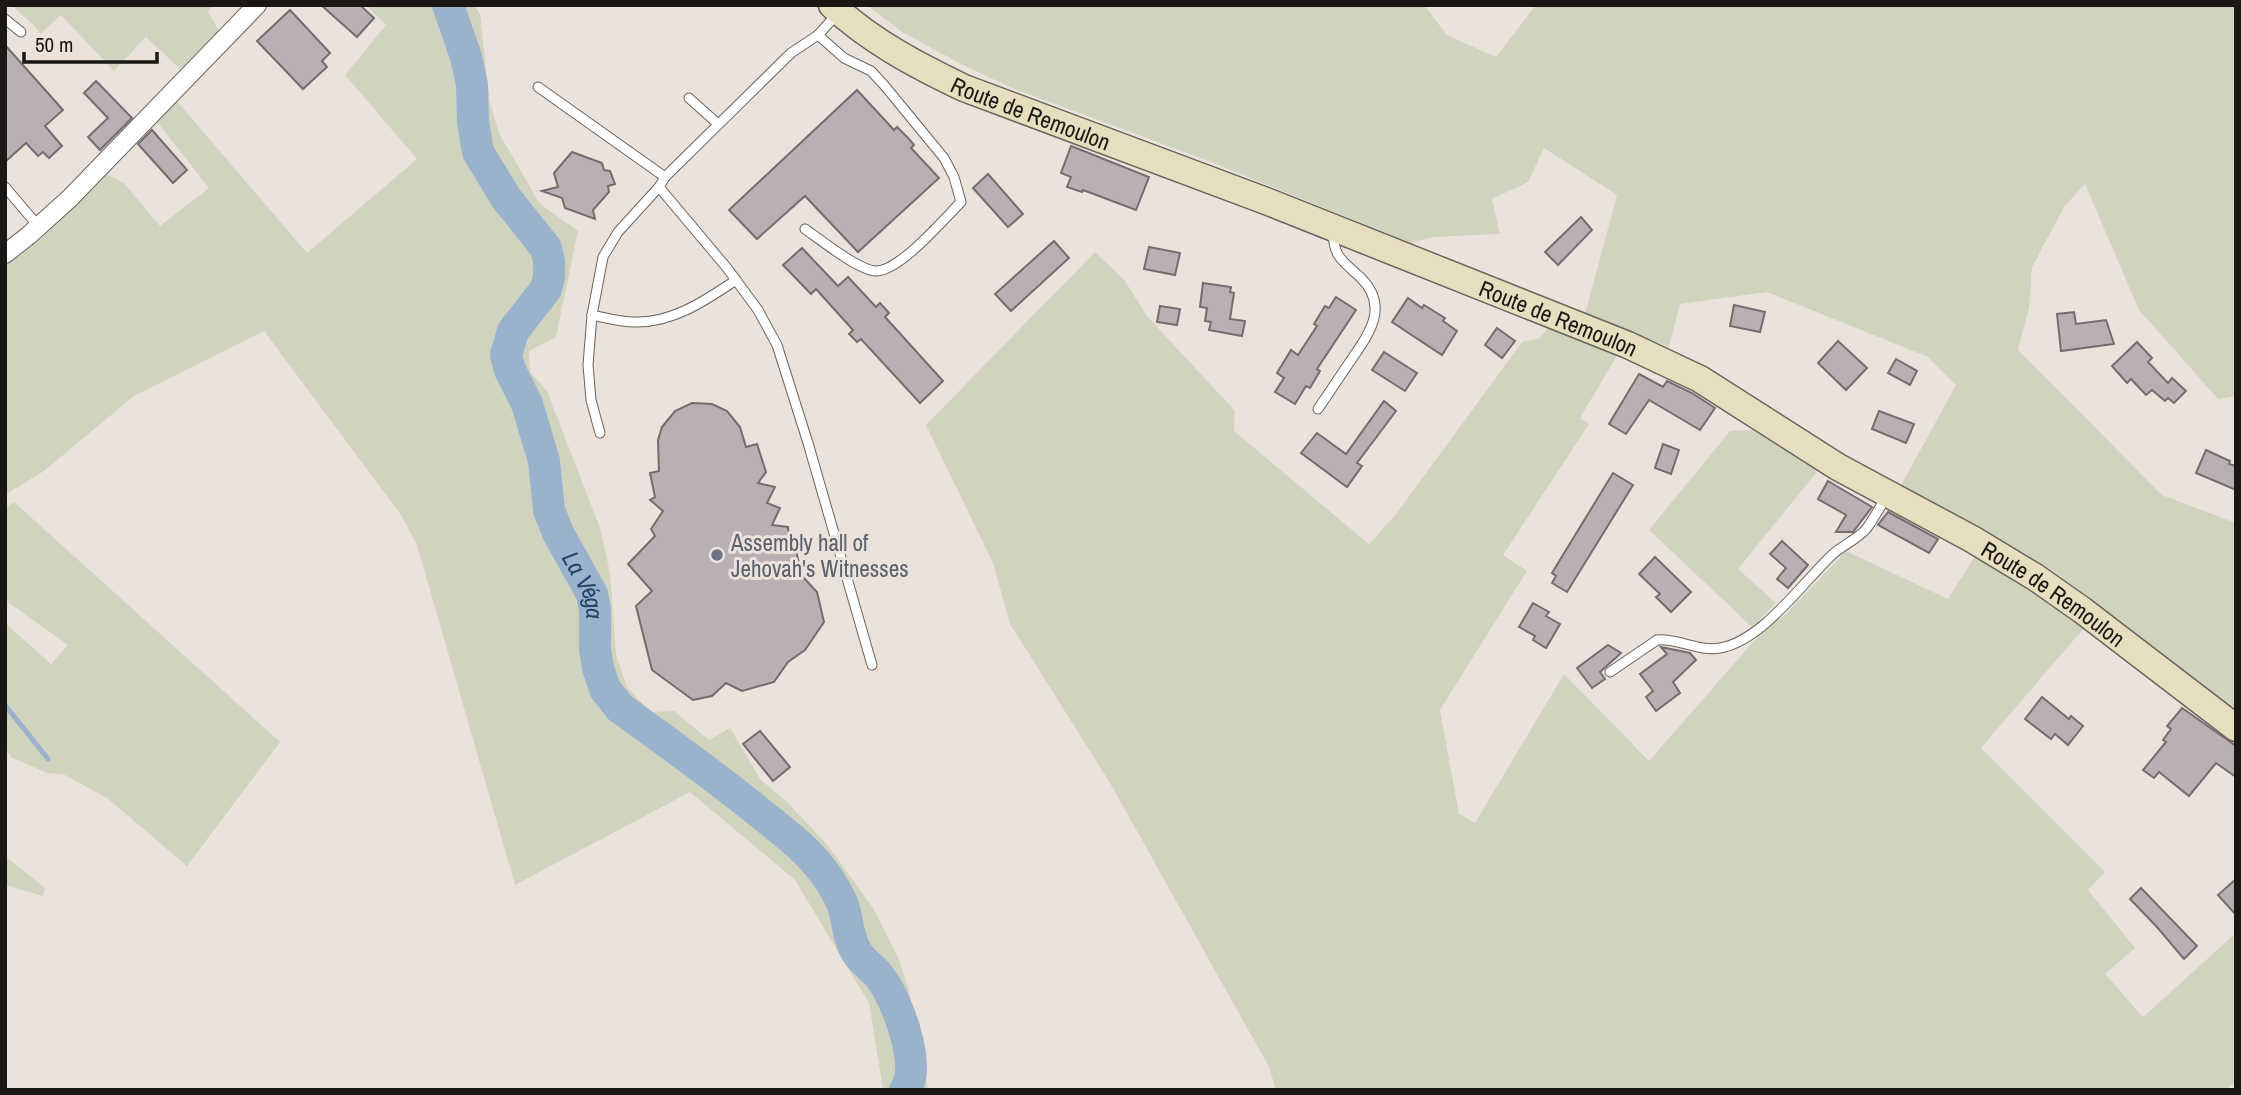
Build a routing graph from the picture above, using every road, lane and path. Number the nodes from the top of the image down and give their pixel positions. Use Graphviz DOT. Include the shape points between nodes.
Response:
graph roads {
  1 [pos="257,5"];
  2 [pos="835,9"];
  3 [pos="5,19"];
  4 [pos="21,32"];
  5 [pos="818,35"];
  6 [pos="538,87"];
  7 [pos="689,98"];
  8 [pos="719,124"];
  9 [pos="665,177"];
  10 [pos="5,187"];
  11 [pos="659,187"];
  12 [pos="39,227"];
  13 [pos="1333,227"];
  14 [pos="805,229"];
  15 [pos="5,254"];
  16 [pos="736,280"];
  17 [pos="592,315"];
  18 [pos="1318,409"];
  19 [pos="600,433"];
  20 [pos="1888,495"];
  21 [pos="872,665"];
  22 [pos="1609,672"];
  23 [pos="2236,728"];
  1 -- 12 [label="street"];
  2 -- 5 [label="lane"];
  2 -- 13 [label="main road, Route de Remoulon" via="916,65 964,88"];
  3 -- 4 [label="lane"];
  5 -- 8 [label="lane" via="791,53"];
  5 -- 14 [label="lane" via="884,85 944,158 961,202 918,246 890,267 876,271 848,259"];
  6 -- 9 [label="lane"];
  7 -- 8 [label="lane"];
  8 -- 9 [label="lane"];
  9 -- 11 [label="lane"];
  10 -- 12 [label="lane"];
  11 -- 16 [label="lane"];
  11 -- 17 [label="lane" via="618,232 603,257"];
  12 -- 15 [label="street"];
  13 -- 18 [label="lane" via="1338,256 1368,285 1376,311 1372,329"];
  13 -- 20 [label="main road, Route de Remoulon" via="1673,365"];
  16 -- 17 [label="lane" via="682,312 656,320 623,322"];
  16 -- 21 [label="lane" via="758,310 787,371"];
  17 -- 19 [label="lane" via="589,384"];
  20 -- 22 [label="lane" via="1866,530 1815,570 1761,628 1738,643 1710,649 1657,640"];
  20 -- 23 [label="main road, Route de Remoulon" via="2035,577"];
}
